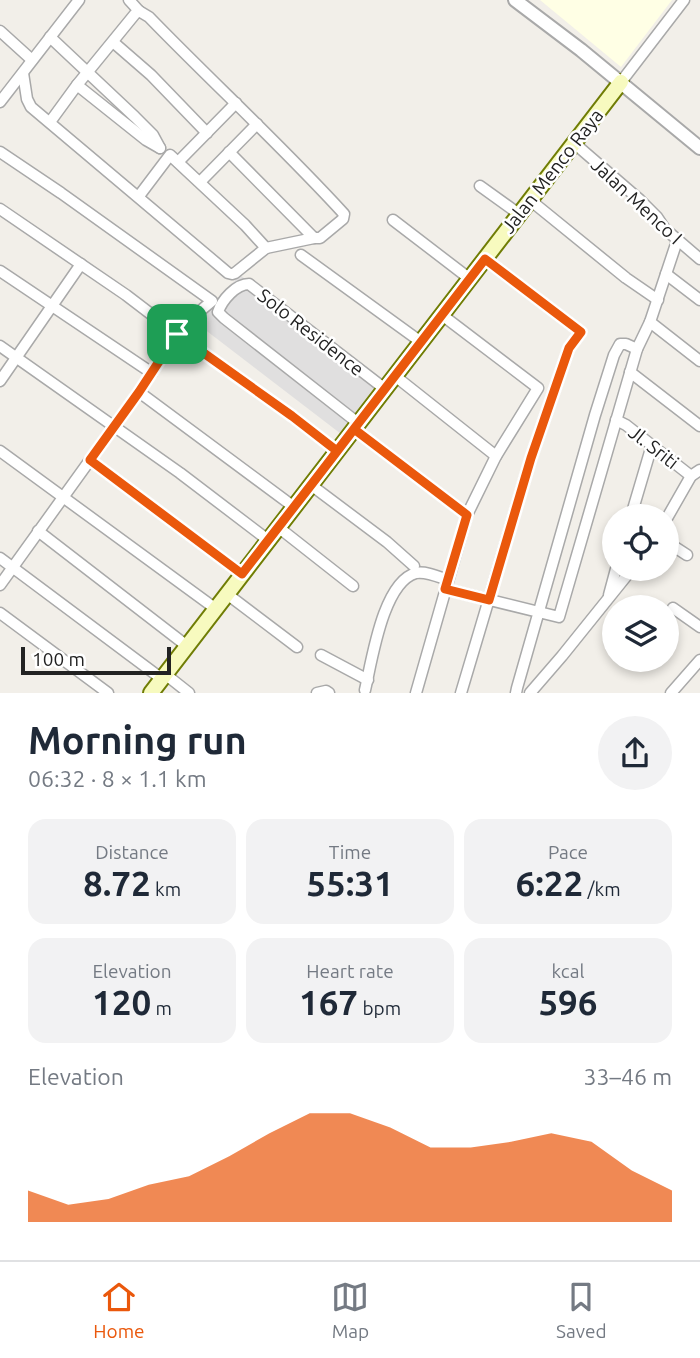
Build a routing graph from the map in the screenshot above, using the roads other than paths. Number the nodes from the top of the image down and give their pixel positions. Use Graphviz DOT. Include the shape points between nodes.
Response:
graph roads {
  1 [pos="79,0"];
  2 [pos="129,0"];
  3 [pos="684,0"];
  4 [pos="520,1"];
  5 [pos="139,11"];
  6 [pos="0,31"];
  7 [pos="50,37"];
  8 [pos="113,42"];
  9 [pos="32,60"];
  10 [pos="88,71"];
  11 [pos="23,73"];
  12 [pos="621,82"];
  13 [pos="77,85"];
  14 [pos="0,102"];
  15 [pos="236,103"];
  16 [pos="50,122"];
  17 [pos="257,124"];
  18 [pos="208,133"];
  19 [pos="574,143"];
  20 [pos="160,148"];
  21 [pos="700,148"];
  22 [pos="0,152"];
  23 [pos="229,152"];
  24 [pos="174,159"];
  25 [pos="200,182"];
  26 [pos="480,186"];
  27 [pos="139,196"];
  28 [pos="530,200"];
  29 [pos="0,209"];
  30 [pos="519,215"];
  31 [pos="393,220"];
  32 [pos="314,238"];
  33 [pos="677,241"];
  34 [pos="266,248"];
  35 [pos="301,255"];
  36 [pos="485,259"];
  37 [pos="700,259"];
  38 [pos="81,264"];
  39 [pos="0,271"];
  40 [pos="666,274"];
  41 [pos="470,279"];
  42 [pos="658,300"];
  43 [pos="700,300"];
  44 [pos="52,306"];
  45 [pos="442,315"];
  46 [pos="650,322"];
  47 [pos="177,334"];
  48 [pos="421,342"];
  49 [pos="0,345"];
  50 [pos="637,349"];
  51 [pos="16,357"];
  52 [pos="700,361"];
  53 [pos="630,372"];
  54 [pos="152,373"];
  55 [pos="395,376"];
  56 [pos="0,381"];
  57 [pos="384,389"];
  58 [pos="139,392"];
  59 [pos="616,420"];
  60 [pos="114,426"];
  61 [pos="356,426"];
  62 [pos="700,426"];
  63 [pos="652,445"];
  64 [pos="0,451"];
  65 [pos="337,451"];
  66 [pos="496,456"];
  67 [pos="90,460"];
  68 [pos="696,473"];
  69 [pos="311,485"];
  70 [pos="62,498"];
  71 [pos="635,504"];
  72 [pos="676,504"];
  73 [pos="570,505"];
  74 [pos="294,507"];
  75 [pos="589,510"];
  76 [pos="467,515"];
  77 [pos="278,527"];
  78 [pos="38,531"];
  79 [pos="268,540"];
  80 [pos="679,550"];
  81 [pos="687,555"];
  82 [pos="0,558"];
  83 [pos="13,566"];
  84 [pos="414,566"];
  85 [pos="242,574"];
  86 [pos="623,581"];
  87 [pos="0,585"];
  88 [pos="447,585"];
  89 [pos="354,586"];
  90 [pos="227,594"];
  91 [pos="612,595"];
  92 [pos="489,600"];
  93 [pos="602,607"];
  94 [pos="216,608"];
  95 [pos="539,612"];
  96 [pos="679,612"];
  97 [pos="0,613"];
  98 [pos="700,627"];
  99 [pos="187,646"];
  100 [pos="298,647"];
  101 [pos="321,655"];
  102 [pos="700,660"];
  103 [pos="164,677"];
  104 [pos="107,693"];
  105 [pos="151,693"];
  106 [pos="189,693"];
  107 [pos="317,693"];
  108 [pos="329,693"];
  109 [pos="416,693"];
  110 [pos="461,693"];
  111 [pos="516,693"];
  112 [pos="530,693"];
  113 [pos="671,693"];
  1 -- 7 [label="street"];
  2 -- 5 [label="street"];
  3 -- 12 [label="street"];
  4 -- 12 [label="street"];
  5 -- 8 [label="street"];
  5 -- 15 [label="street"];
  6 -- 9 [label="street"];
  7 -- 9 [label="street"];
  7 -- 10 [label="street"];
  8 -- 10 [label="street"];
  8 -- 18 [label="street"];
  9 -- 11 [label="street"];
  10 -- 13 [label="street"];
  10 -- 20 [label="street" via="153,135"];
  11 -- 14 [label="street"];
  11 -- 16 [label="street" via="29,104"];
  12 -- 19 [label="main road, Jalan Menco Raya"];
  12 -- 21 [label="street"];
  13 -- 16 [label="street"];
  13 -- 20 [label="street"];
  15 -- 17 [label="street"];
  15 -- 18 [label="street"];
  16 -- 27 [label="street"];
  17 -- 23 [label="street"];
  17 -- 32 [label="street" via="345,214 322,237"];
  18 -- 24 [label="street"];
  19 -- 28 [label="main road, Jalan Menco Raya"];
  19 -- 33 [label="street, Jalan Menco I" via="640,200"];
  20 -- 24 [label="street"];
  22 -- 47 [label="street" via="211,299"];
  23 -- 25 [label="street"];
  23 -- 32 [label="street"];
  24 -- 25 [label="street"];
  24 -- 27 [label="street"];
  25 -- 34 [label="street"];
  26 -- 30 [label="street"];
  27 -- 34 [label="street" via="228,273 236,273"];
  28 -- 30 [label="main road, Jalan Menco Raya"];
  28 -- 42 [label="street"];
  29 -- 38 [label="street"];
  30 -- 36 [label="main road, Jalan Menco Raya"];
  31 -- 41 [label="street"];
  32 -- 34 [label="street"];
  33 -- 37 [label="street, Jalan Menco I"];
  33 -- 40 [label="street"];
  35 -- 48 [label="street"];
  36 -- 41 [label="main road, Jalan Menco Raya"];
  36 -- 92 [label="street" via="581,332 564,360"];
  38 -- 44 [label="street"];
  38 -- 47 [label="street"];
  39 -- 44 [label="street"];
  40 -- 42 [label="street"];
  40 -- 43 [label="street"];
  41 -- 45 [label="main road, Jalan Menco Raya"];
  42 -- 46 [label="street"];
  44 -- 51 [label="street"];
  44 -- 54 [label="street"];
  45 -- 48 [label="main road, Jalan Menco Raya"];
  45 -- 66 [label="street" via="538,388"];
  46 -- 50 [label="street"];
  46 -- 52 [label="street"];
  47 -- 54 [label="street"];
  47 -- 65 [label="street"];
  48 -- 55 [label="main road, Jalan Menco Raya"];
  49 -- 51 [label="street"];
  50 -- 53 [label="street"];
  50 -- 73 [label="street" via="618,345"];
  51 -- 56 [label="street"];
  51 -- 60 [label="street"];
  53 -- 59 [label="street"];
  53 -- 62 [label="street"];
  54 -- 58 [label="street"];
  55 -- 57 [label="main road, Jalan Menco Raya"];
  55 -- 66 [label="street"];
  57 -- 61 [label="main road, Jalan Menco Raya"];
  57 -- 61 [label="street, Solo Residence" via="249,284 238,287 219,307 224,318"];
  58 -- 60 [label="street"];
  58 -- 74 [label="street"];
  59 -- 63 [label="street, Jl. Sriti"];
  59 -- 75 [label="street"];
  60 -- 67 [label="street"];
  60 -- 79 [label="street"];
  61 -- 65 [label="main road, Jalan Menco Raya"];
  61 -- 76 [label="street"];
  63 -- 68 [label="street, Jl. Sriti"];
  63 -- 71 [label="street"];
  64 -- 70 [label="street"];
  65 -- 69 [label="main road, Jalan Menco Raya"];
  66 -- 76 [label="street"];
  67 -- 70 [label="street"];
  67 -- 85 [label="street"];
  68 -- 72 [label="street"];
  69 -- 74 [label="main road, Jalan Menco Raya"];
  69 -- 84 [label="street"];
  70 -- 78 [label="street"];
  70 -- 94 [label="street"];
  73 -- 75 [label="street"];
  73 -- 95 [label="street"];
  74 -- 77 [label="main road, Jalan Menco Raya"];
  75 -- 95 [label="street" via="559,617"];
  76 -- 88 [label="street"];
  77 -- 79 [label="main road, Jalan Menco Raya"];
  77 -- 89 [label="street"];
  78 -- 83 [label="street"];
  78 -- 99 [label="street"];
  79 -- 85 [label="main road, Jalan Menco Raya"];
  80 -- 81 [label="street"];
  82 -- 83 [label="street"];
  83 -- 87 [label="street"];
  83 -- 103 [label="street"];
  85 -- 90 [label="main road, Jalan Menco Raya"];
  86 -- 91 [label="street"];
  88 -- 92 [label="street"];
  88 -- 101 [label="street" via="420,572 400,584 383,616 366,685"];
  88 -- 109 [label="street"];
  90 -- 94 [label="main road, Jalan Menco Raya"];
  90 -- 100 [label="street"];
  92 -- 95 [label="street"];
  92 -- 110 [label="street"];
  93 -- 112 [label="street"];
  94 -- 99 [label="main road, Jalan Menco Raya"];
  95 -- 111 [label="street"];
  96 -- 98 [label="street"];
  97 -- 104 [label="street"];
  99 -- 103 [label="main road, Jalan Menco Raya"];
  102 -- 113 [label="street"];
  103 -- 105 [label="main road, Jalan Menco Raya"];
  103 -- 106 [label="street"];
  107 -- 108 [label="street"];
}
